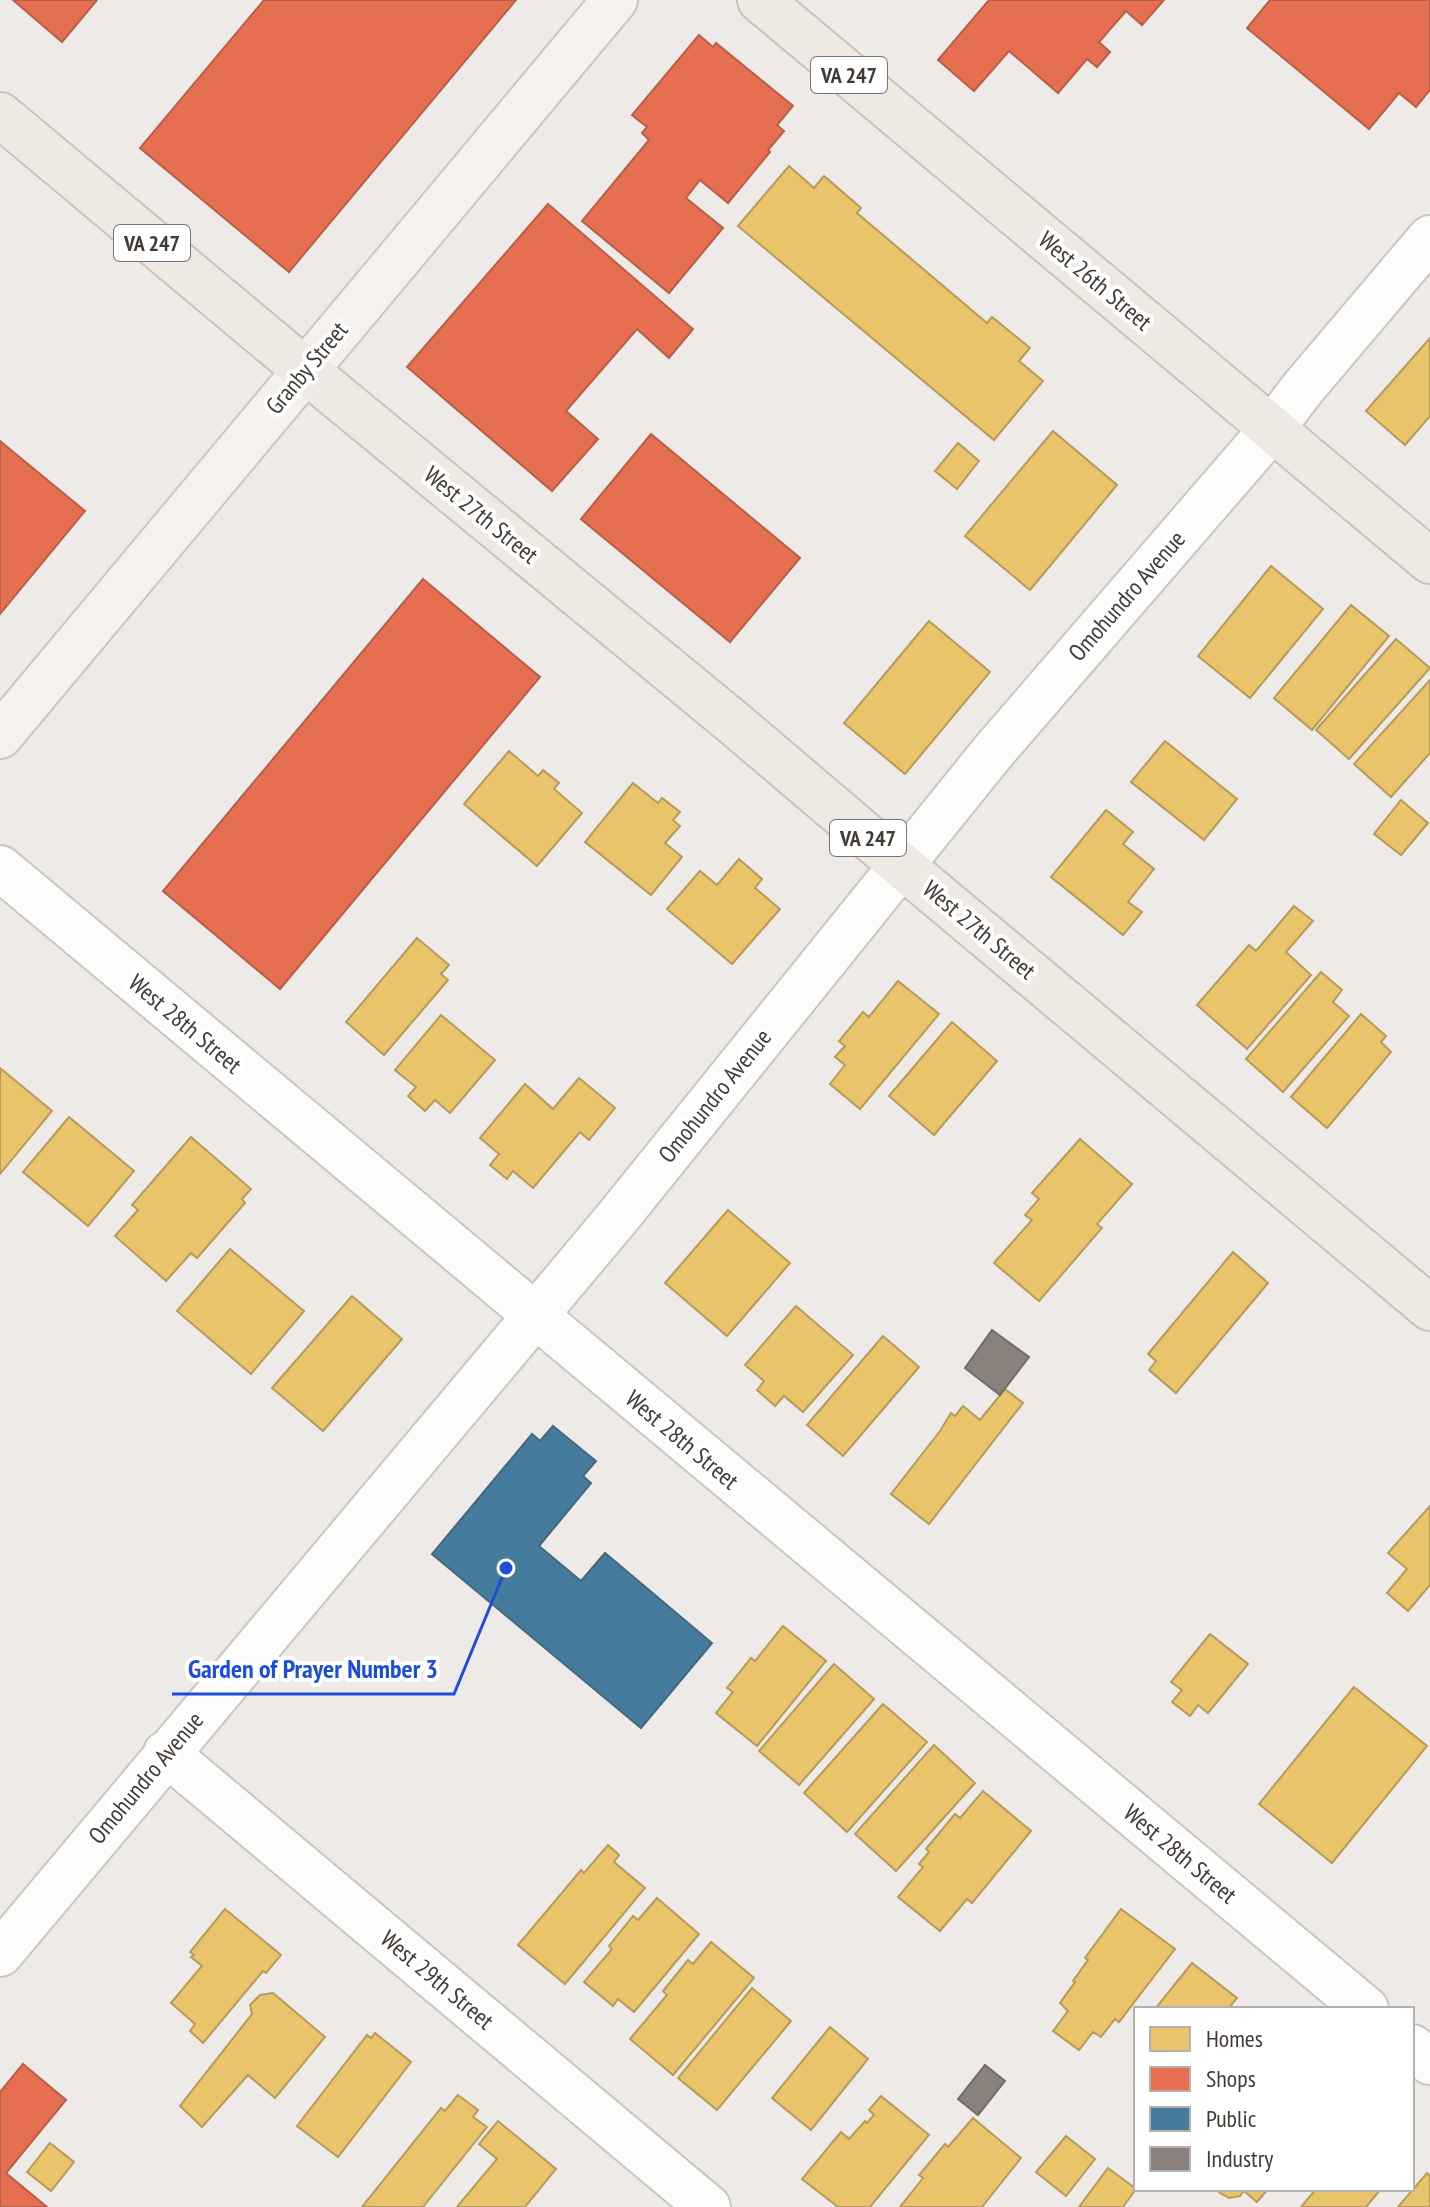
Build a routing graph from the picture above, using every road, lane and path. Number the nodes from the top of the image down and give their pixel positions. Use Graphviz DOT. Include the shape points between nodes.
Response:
graph roads {
  1 [pos="615,0"];
  2 [pos="760,0"];
  3 [pos="0,115"];
  4 [pos="1430,238"];
  5 [pos="305,370"];
  6 [pos="1271,430"];
  7 [pos="1430,561"];
  8 [pos="0,736"];
  9 [pos="901,865"];
  10 [pos="0,868"];
  11 [pos="1430,1308"];
  12 [pos="534,1316"];
  13 [pos="166,1753"];
  14 [pos="0,1954"];
  15 [pos="1364,2007"];
  16 [pos="1414,2049"];
  17 [pos="1430,2062"];
  18 [pos="708,2207"];
  1 -- 5 [label="street, Granby Street"];
  2 -- 6 [label="main road, West 26th Street / VA 247"];
  3 -- 5 [label="main road, VA 247"];
  4 -- 6 [label="street, Omohundro Avenue"];
  5 -- 8 [label="street, Granby Street"];
  5 -- 9 [label="main road, West 27th Street / VA 247"];
  6 -- 7 [label="main road, West 26th Street / VA 247"];
  6 -- 9 [label="street, Omohundro Avenue"];
  9 -- 11 [label="main road, West 27th Street / VA 247"];
  9 -- 12 [label="street, Omohundro Avenue"];
  10 -- 12 [label="street, West 28th Street"];
  12 -- 13 [label="street, Omohundro Avenue"];
  12 -- 15 [label="street, West 28th Street"];
  13 -- 14 [label="street, Omohundro Avenue"];
  13 -- 18 [label="street, West 29th Street"];
  16 -- 17 [label="street"];
}
